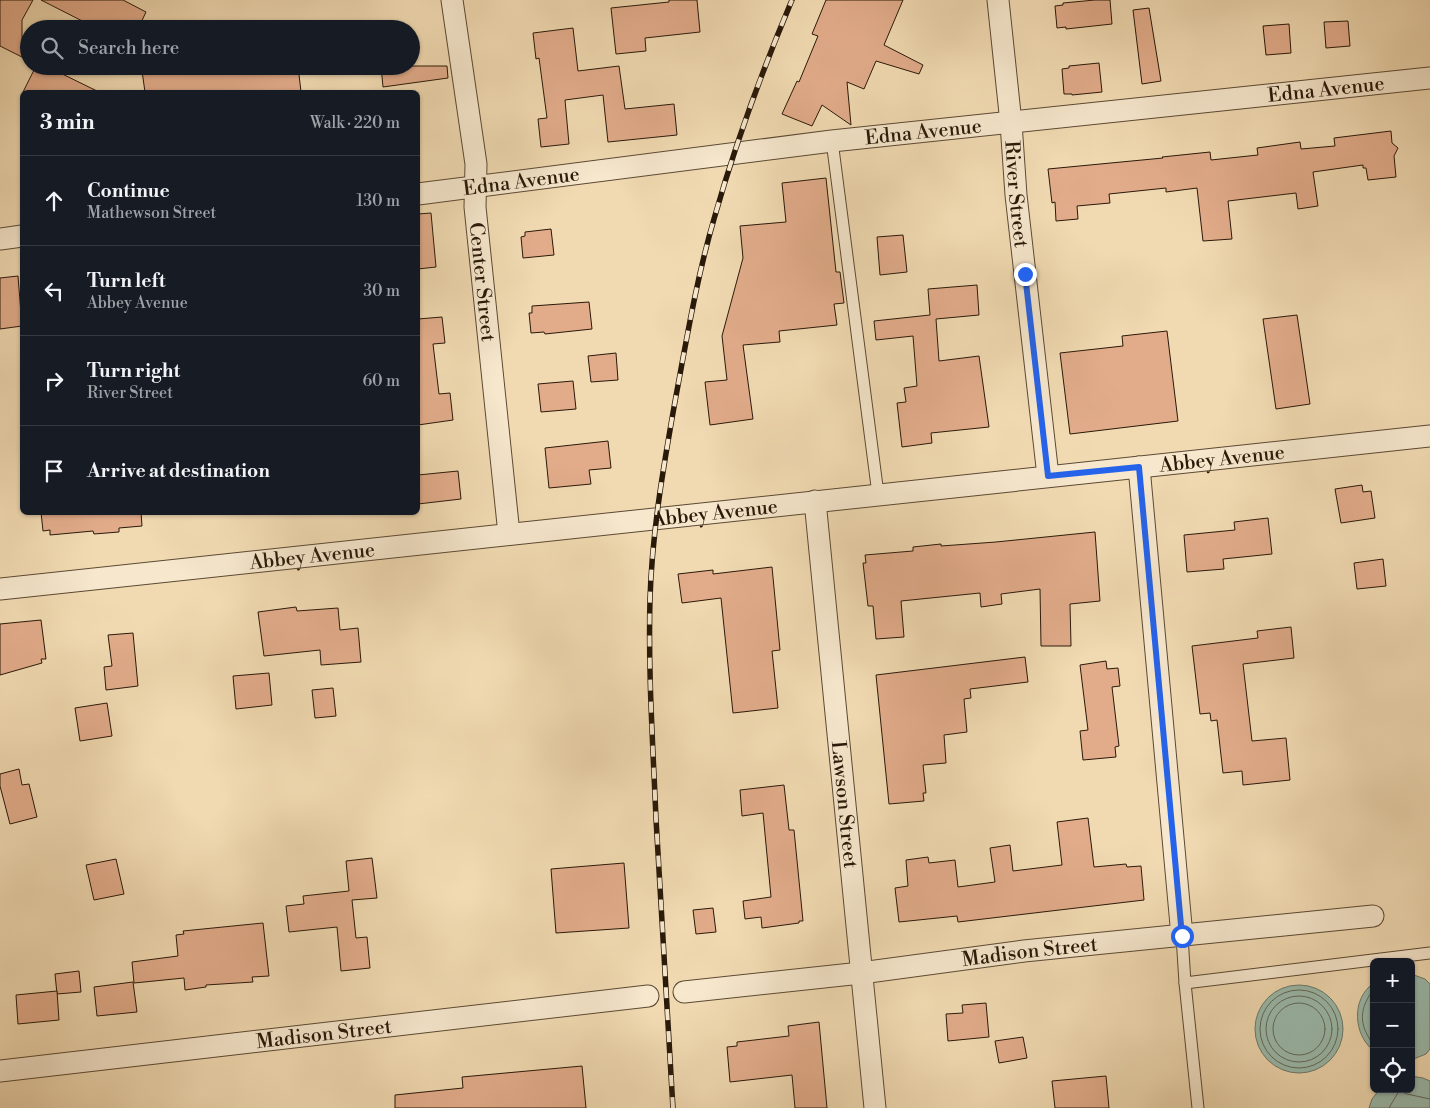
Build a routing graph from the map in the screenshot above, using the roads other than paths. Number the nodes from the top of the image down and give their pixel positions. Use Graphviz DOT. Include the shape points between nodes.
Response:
graph roads {
  1 [pos="452,0"];
  2 [pos="998,0"];
  3 [pos="1430,78"];
  4 [pos="1011,123"];
  5 [pos="832,142"];
  6 [pos="475,186"];
  7 [pos="420,194"];
  8 [pos="20,236"];
  9 [pos="0,239"];
  10 [pos="1430,436"];
  11 [pos="1139,467"];
  12 [pos="1048,476"];
  13 [pos="878,494"];
  14 [pos="815,501"];
  15 [pos="509,534"];
  16 [pos="0,588"];
  17 [pos="1373,916"];
  18 [pos="1182,936"];
  19 [pos="1430,953"];
  20 [pos="861,973"];
  21 [pos="1185,983"];
  22 [pos="684,992"];
  23 [pos="648,996"];
  24 [pos="0,1071"];
  25 [pos="875,1108"];
  26 [pos="1198,1108"];
  1 -- 6 [label="street, Center Street" via="476,164"];
  2 -- 4 [label="street, River Street"];
  3 -- 4 [label="street, Edna Avenue"];
  4 -- 5 [label="street, Edna Avenue"];
  4 -- 12 [label="street, River Street" via="1016,195"];
  5 -- 6 [label="street, Edna Avenue"];
  5 -- 13 [label="lane"];
  6 -- 7 [label="street, Edna Avenue"];
  6 -- 15 [label="street, Center Street"];
  8 -- 9 [label="street"];
  10 -- 11 [label="street, Abbey Avenue"];
  11 -- 12 [label="street, Abbey Avenue"];
  11 -- 18 [label="street"];
  12 -- 13 [label="street, Abbey Avenue"];
  13 -- 14 [label="street, Abbey Avenue"];
  14 -- 15 [label="street, Abbey Avenue"];
  14 -- 20 [label="street, Lawson Street"];
  15 -- 16 [label="street, Abbey Avenue"];
  17 -- 18 [label="street, Madison Street"];
  18 -- 20 [label="street, Madison Street"];
  18 -- 21 [label="lane"];
  19 -- 21 [label="lane"];
  20 -- 22 [label="street, Madison Street"];
  20 -- 25 [label="street, Lawson Street"];
  21 -- 26 [label="lane"];
  23 -- 24 [label="street, Madison Street"];
}
